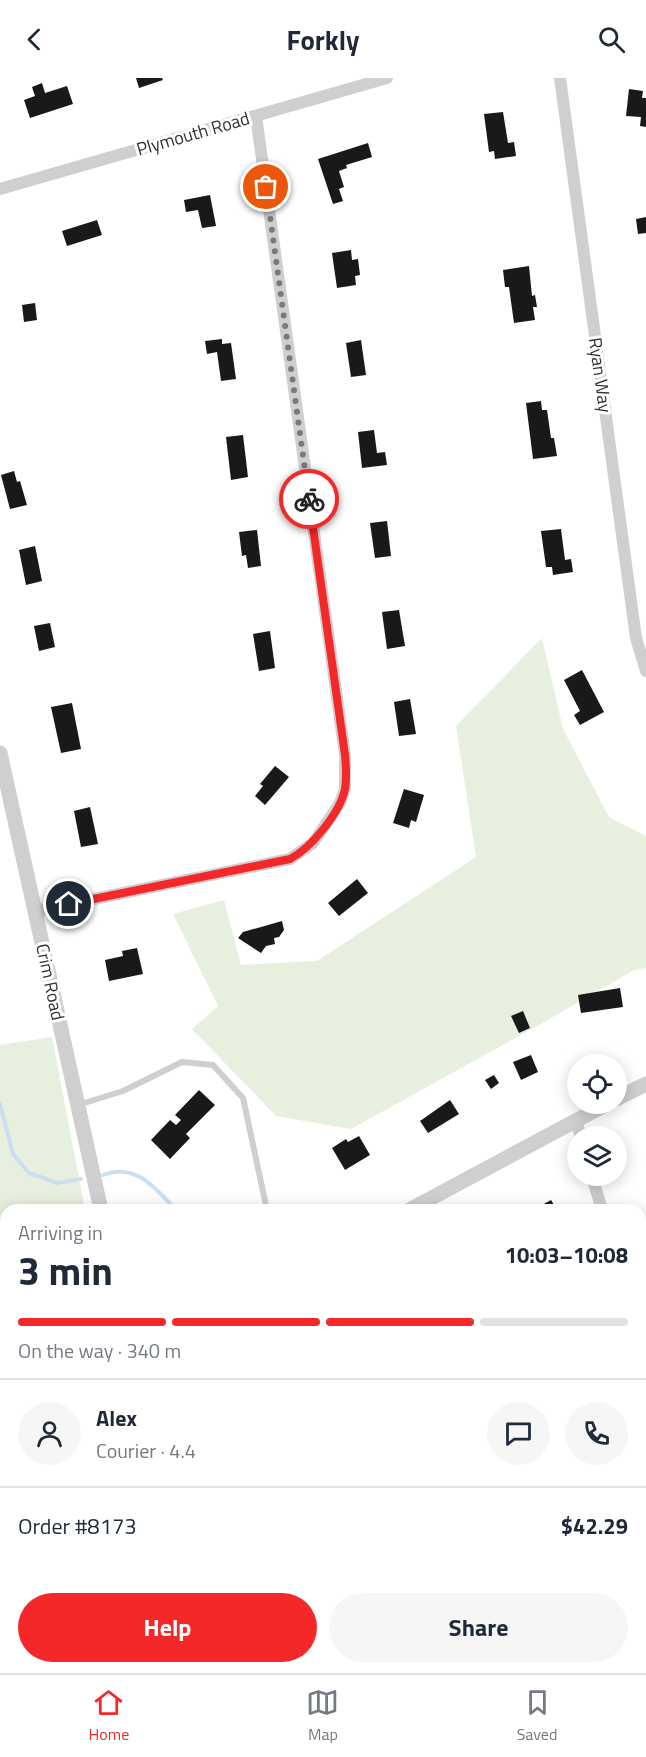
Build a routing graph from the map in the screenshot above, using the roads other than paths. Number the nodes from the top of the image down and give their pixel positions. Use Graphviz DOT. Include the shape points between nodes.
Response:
graph roads {
  1 [pos="387,78"];
  2 [pos="560,78"];
  3 [pos="256,116"];
  4 [pos="0,189"];
  5 [pos="646,671"];
  6 [pos="0,753"];
  7 [pos="35,911"];
  8 [pos="646,1084"];
  9 [pos="627,1094"];
  10 [pos="78,1106"];
  11 [pos="588,1114"];
  12 [pos="576,1120"];
  13 [pos="578,1126"];
  14 [pos="595,1186"];
  15 [pos="100,1204"];
  16 [pos="266,1204"];
  17 [pos="420,1204"];
  18 [pos="600,1204"];
  1 -- 3 [label="street, Plymouth Road"];
  2 -- 5 [label="street, Ryan Way" via="636,638"];
  3 -- 4 [label="street, Plymouth Road"];
  3 -- 7 [label="street" via="345,755 345,789 313,843 290,859"];
  6 -- 7 [label="street, Crim Road"];
  7 -- 10 [label="street, Crim Road"];
  8 -- 9 [label="street"];
  10 -- 15 [label="street, Crim Road"];
  10 -- 16 [label="lane" via="123,1091 182,1062 213,1065 243,1098"];
  11 -- 12 [label="street"];
  12 -- 13 [label="street"];
  12 -- 17 [label="street"];
  14 -- 18 [label="street"];
}
